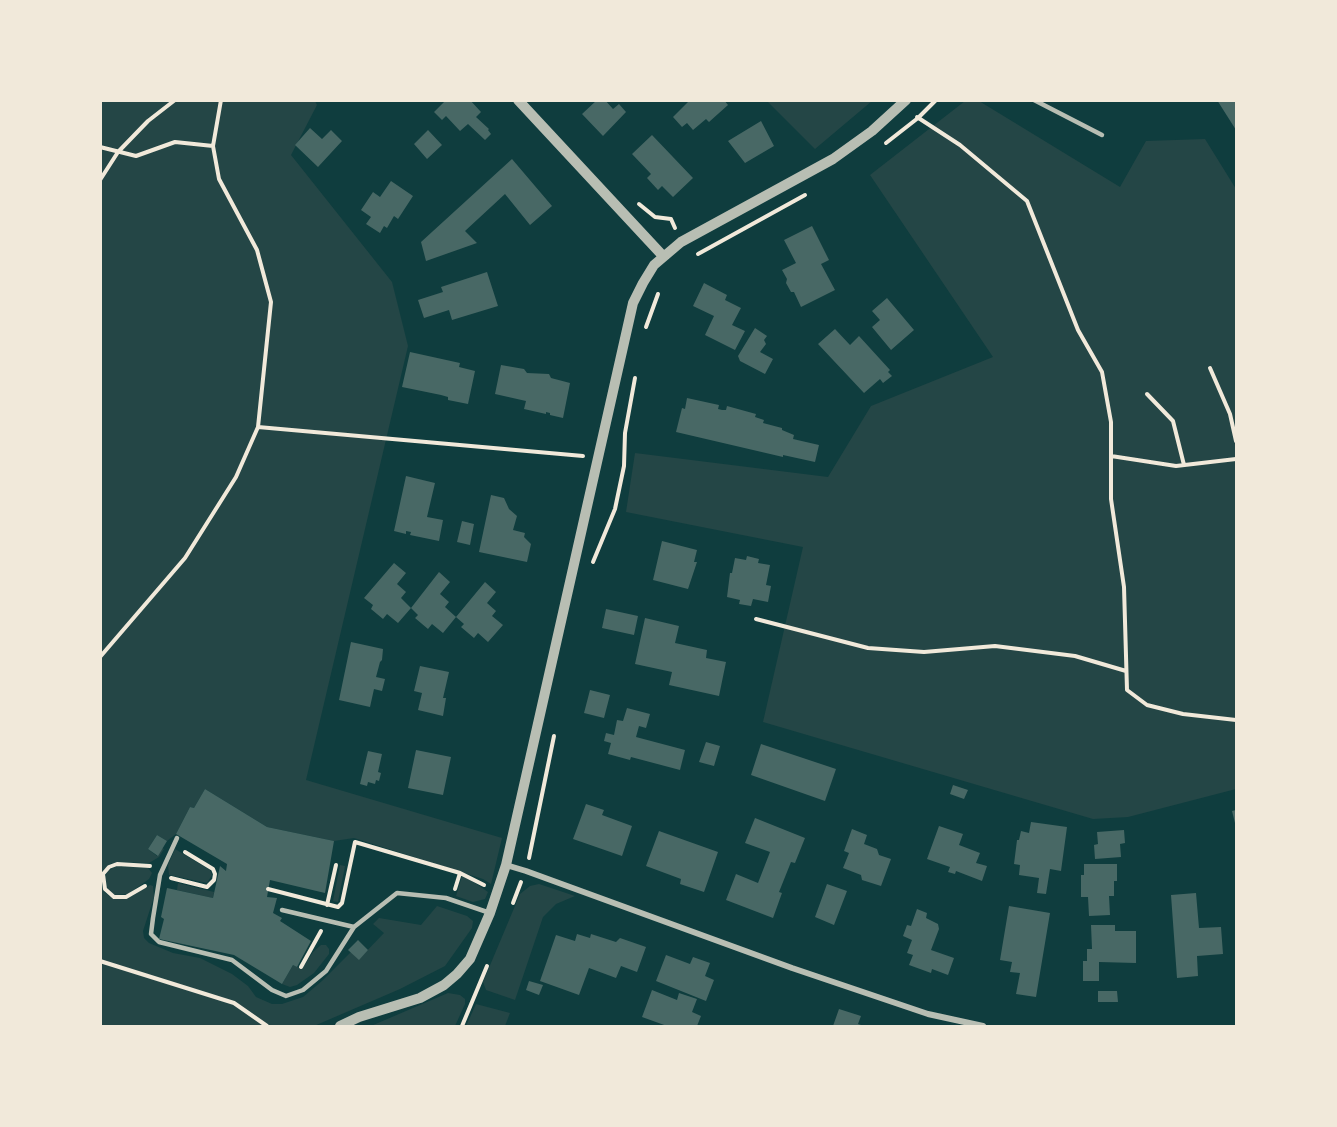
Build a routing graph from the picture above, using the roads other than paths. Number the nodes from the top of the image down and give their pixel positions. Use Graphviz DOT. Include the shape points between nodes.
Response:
graph roads {
  1 [pos="518,100"];
  2 [pos="906,100"];
  3 [pos="1034,100"];
  4 [pos="1102,135"];
  5 [pos="663,256"];
  6 [pos="177,838"];
  7 [pos="506,865"];
  8 [pos="282,910"];
  9 [pos="490,914"];
  10 [pos="354,927"];
  11 [pos="339,1026"];
  12 [pos="983,1026"];
  1 -- 5 [label="street"];
  2 -- 5 [label="street" via="833,159 681,242"];
  3 -- 4 [label="lane"];
  5 -- 7 [label="street" via="633,303"];
  6 -- 10 [label="lane" via="160,875 151,934 159,942 232,960 286,996 303,990 326,971"];
  7 -- 9 [label="street"];
  7 -- 12 [label="street" via="814,976 928,1014"];
  8 -- 10 [label="lane"];
  9 -- 10 [label="lane" via="451,900 398,892"];
  9 -- 11 [label="street" via="470,959 444,985 420,998"];
}
